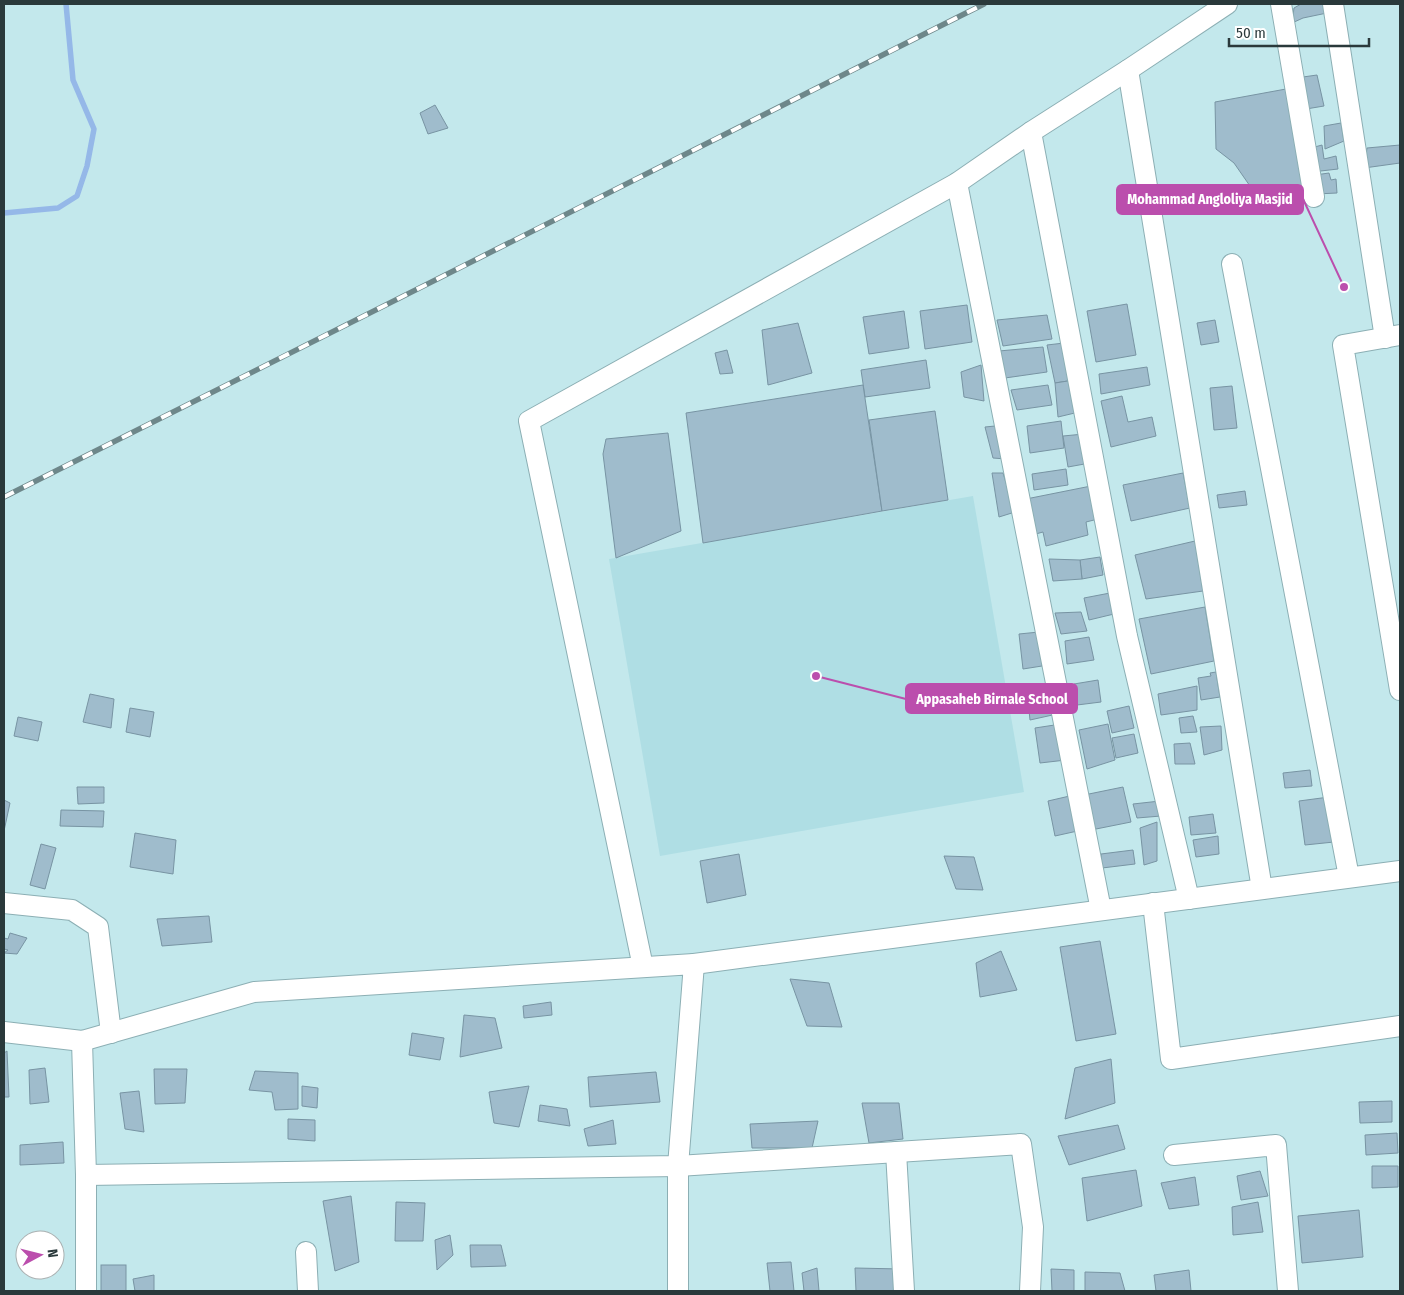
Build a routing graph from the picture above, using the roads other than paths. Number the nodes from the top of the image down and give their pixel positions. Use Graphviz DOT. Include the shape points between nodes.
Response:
graph roads {
  1 [pos="1228,4"];
  2 [pos="1282,4"];
  3 [pos="1333,4"];
  4 [pos="1128,70"];
  5 [pos="1031,132"];
  6 [pos="957,183"];
  7 [pos="1314,197"];
  8 [pos="1232,264"];
  9 [pos="1392,336"];
  10 [pos="1398,662"];
  11 [pos="1400,690"];
  12 [pos="1400,871"];
  13 [pos="1349,878"];
  14 [pos="1262,889"];
  15 [pos="1189,899"];
  16 [pos="4,903"];
  17 [pos="1154,903"];
  18 [pos="1101,910"];
  19 [pos="694,964"];
  20 [pos="644,967"];
  21 [pos="1400,1026"];
  22 [pos="4,1032"];
  23 [pos="111,1033"];
  24 [pos="82,1041"];
  25 [pos="896,1152"];
  26 [pos="1174,1155"];
  27 [pos="678,1166"];
  28 [pos="86,1175"];
  29 [pos="306,1252"];
  30 [pos="86,1291"];
  31 [pos="308,1291"];
  32 [pos="678,1291"];
  33 [pos="904,1291"];
  34 [pos="1030,1291"];
  35 [pos="1288,1291"];
  1 -- 4 [label="street"];
  2 -- 7 [label="street"];
  3 -- 9 [label="street"];
  4 -- 5 [label="street"];
  4 -- 14 [label="street"];
  5 -- 6 [label="street"];
  5 -- 15 [label="street" via="1128,636"];
  6 -- 18 [label="street"];
  6 -- 20 [label="street" via="529,421"];
  8 -- 13 [label="street"];
  9 -- 10 [label="street" via="1343,345"];
  10 -- 11 [label="street"];
  12 -- 13 [label="street"];
  13 -- 14 [label="street"];
  14 -- 15 [label="street"];
  15 -- 17 [label="street"];
  16 -- 23 [label="street" via="72,910 98,927"];
  17 -- 18 [label="street"];
  17 -- 21 [label="street" via="1171,1058"];
  18 -- 19 [label="street"];
  19 -- 20 [label="street"];
  19 -- 27 [label="street"];
  20 -- 23 [label="street" via="254,992"];
  22 -- 24 [label="street"];
  23 -- 24 [label="street"];
  24 -- 28 [label="street"];
  25 -- 27 [label="street"];
  25 -- 33 [label="street"];
  25 -- 34 [label="street" via="1021,1144 1034,1227"];
  26 -- 35 [label="street" via="1276,1145"];
  27 -- 28 [label="street"];
  27 -- 32 [label="street"];
  28 -- 30 [label="street"];
  29 -- 31 [label="street"];
}
